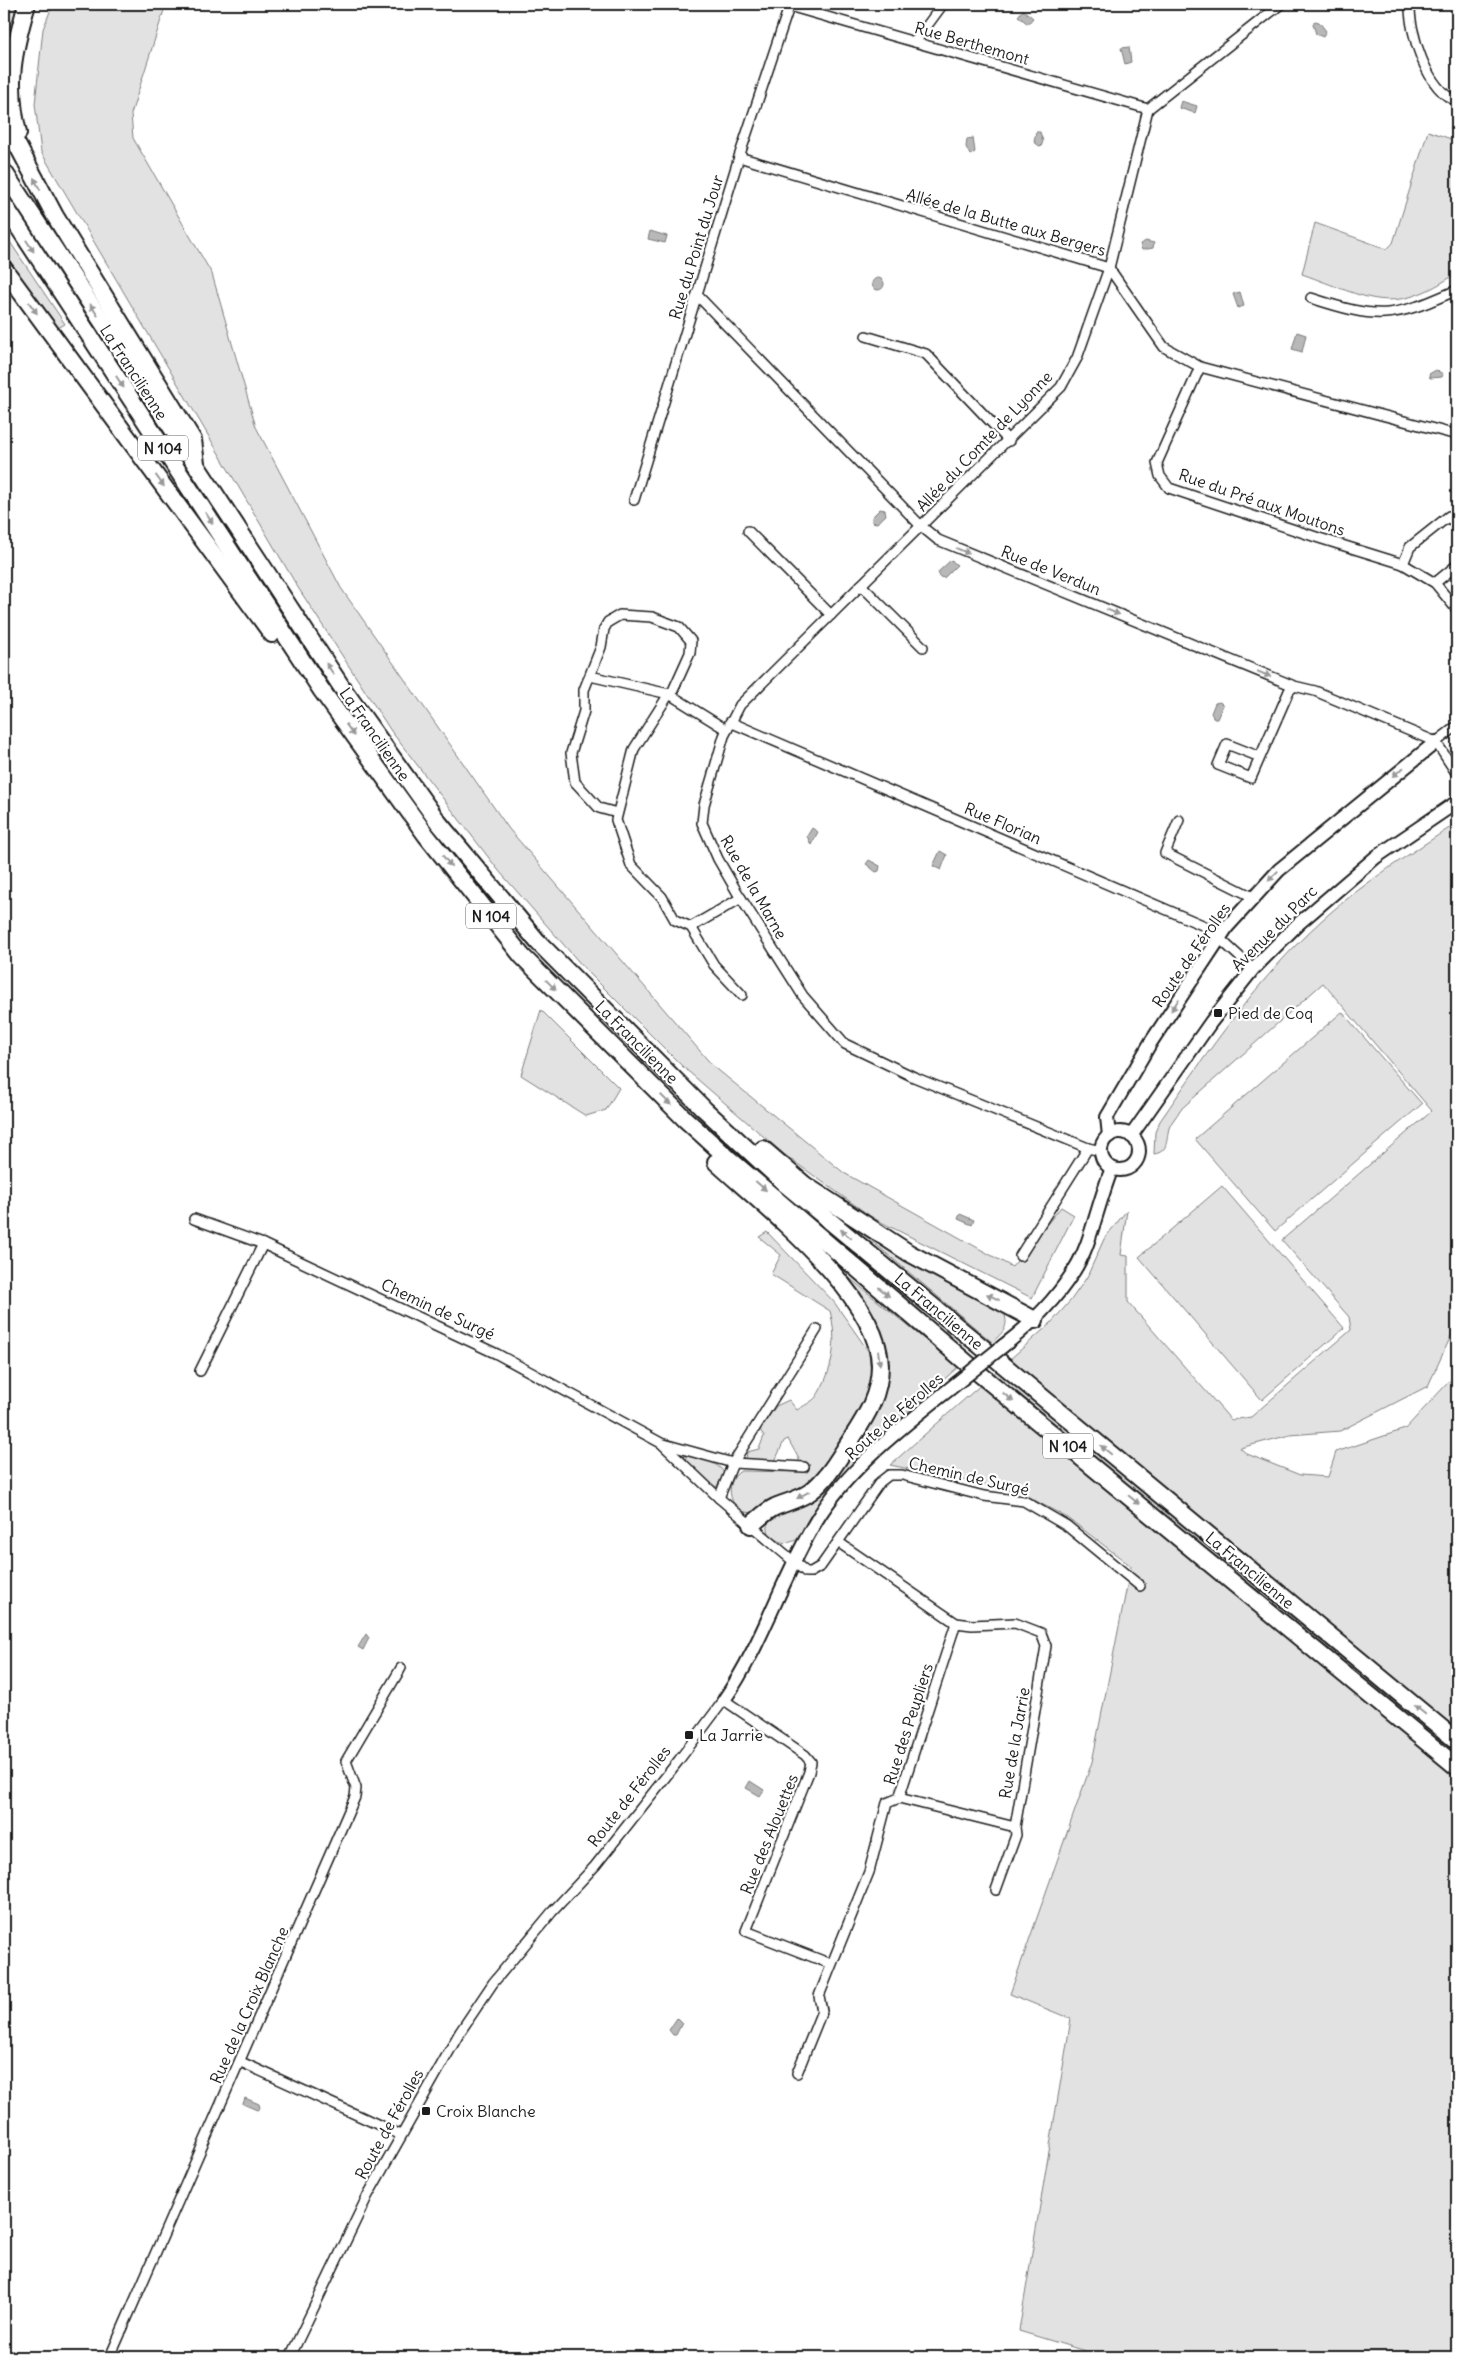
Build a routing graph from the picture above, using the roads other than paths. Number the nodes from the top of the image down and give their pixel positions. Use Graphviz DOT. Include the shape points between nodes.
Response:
graph roads {
  1 [pos="27,4"];
  2 [pos="944,4"];
  3 [pos="1281,4"];
  4 [pos="1410,4"];
  5 [pos="789,5"];
  6 [pos="915,42"];
  7 [pos="1457,102"];
  8 [pos="1148,109"];
  9 [pos="4,120"];
  10 [pos="739,157"];
  11 [pos="26,162"];
  12 [pos="4,172"];
  13 [pos="4,206"];
  14 [pos="1109,268"];
  15 [pos="4,269"];
  16 [pos="1457,290"];
  17 [pos="696,295"];
  18 [pos="1311,298"];
  19 [pos="866,336"];
  20 [pos="1200,367"];
  21 [pos="1457,435"];
  22 [pos="1009,441"];
  23 [pos="197,468"];
  24 [pos="634,500"];
  25 [pos="921,526"];
  26 [pos="1457,527"];
  27 [pos="748,531"];
  28 [pos="1403,564"];
  29 [pos="1457,565"];
  30 [pos="1435,583"];
  31 [pos="861,585"];
  32 [pos="1457,610"];
  33 [pos="831,615"];
  34 [pos="922,647"];
  35 [pos="590,676"];
  36 [pos="1294,686"];
  37 [pos="322,691"];
  38 [pos="670,694"];
  39 [pos="728,726"];
  40 [pos="1457,726"];
  41 [pos="1436,742"];
  42 [pos="1260,757"];
  43 [pos="1457,774"];
  44 [pos="1457,802"];
  45 [pos="617,813"];
  46 [pos="1179,820"];
  47 [pos="1253,897"];
  48 [pos="741,898"];
  49 [pos="691,927"];
  50 [pos="1219,939"];
  51 [pos="1253,969"];
  52 [pos="742,994"];
  53 [pos="704,1109"];
  54 [pos="685,1120"];
  55 [pos="1109,1136"];
  56 [pos="1131,1136"];
  57 [pos="1088,1148"];
  58 [pos="1101,1151"];
  59 [pos="1112,1168"];
  60 [pos="194,1219"];
  61 [pos="263,1244"];
  62 [pos="1020,1256"];
  63 [pos="1036,1320"];
  64 [pos="817,1329"];
  65 [pos="200,1371"];
  66 [pos="661,1443"];
  67 [pos="732,1463"];
  68 [pos="804,1467"];
  69 [pos="719,1498"];
  70 [pos="751,1525"];
  71 [pos="838,1542"];
  72 [pos="794,1564"];
  73 [pos="1140,1586"];
  74 [pos="956,1623"];
  75 [pos="401,1668"];
  76 [pos="724,1700"];
  77 [pos="1457,1741"];
  78 [pos="1457,1767"];
  79 [pos="899,1798"];
  80 [pos="1015,1827"];
  81 [pos="996,1890"];
  82 [pos="831,1964"];
  83 [pos="241,2062"];
  84 [pos="797,2073"];
  85 [pos="400,2134"];
  86 [pos="110,2357"];
  87 [pos="290,2357"];
  1 -- 11 [label="highway" via="14,49 11,85 14,118"];
  2 -- 6 [label="street"];
  3 -- 8 [label="street"];
  4 -- 7 [label="street" via="1414,37 1426,70 1440,91"];
  5 -- 6 [label="street, Rue Berthemont"];
  5 -- 10 [label="street, Rue du Point du Jour"];
  6 -- 8 [label="street, Rue Berthemont"];
  8 -- 14 [label="street, Allée du Comte de Lyonne"];
  9 -- 11 [label="highway"];
  10 -- 14 [label="street, Allée de la Butte aux Bergers"];
  10 -- 17 [label="street, Rue du Point du Jour"];
  23 -- 11 [label="highway, one-way" via="193,440 55,216"];
  23 -- 12 [label="highway, La Francilienne / N 104, one-way"];
  13 -- 37 [label="highway, La Francilienne / N 104, one-way"];
  14 -- 20 [label="street, Allée de la Butte aux Bergers" via="1164,347"];
  14 -- 22 [label="street, Allée du Comte de Lyonne" via="1077,358 1061,387"];
  15 -- 37 [label="highway, one-way" via="303,679"];
  16 -- 18 [label="street" via="1418,308 1395,314 1360,313"];
  17 -- 24 [label="street, Rue du Point du Jour"];
  17 -- 25 [label="street, Rue de Verdun"];
  19 -- 22 [label="street" via="926,354"];
  20 -- 21 [label="street, Allée de la Butte aux Bergers"];
  20 -- 28 [label="street, Rue du Pré aux Moutons" via="1157,463 1160,476 1169,488"];
  22 -- 25 [label="street, Allée du Comte de Lyonne"];
  53 -- 23 [label="highway, La Francilienne / N 104, one-way" via="538,942 439,823 343,689"];
  25 -- 31 [label="street, Rue de la Marne"];
  25 -- 36 [label="street, Rue de Verdun, one-way" via="953,547"];
  26 -- 28 [label="street" via="1449,516 1410,547"];
  27 -- 33 [label="street"];
  28 -- 30 [label="street, Rue du Pré aux Moutons"];
  29 -- 30 [label="street"];
  30 -- 32 [label="street, Rue du Pré aux Moutons"];
  31 -- 33 [label="street, Rue de la Marne"];
  31 -- 34 [label="street"];
  33 -- 39 [label="street, Rue de la Marne" via="740,705"];
  35 -- 38 [label="street, Rue Florian"];
  35 -- 38 [label="street" via="608,622 620,615 652,616 679,626 692,641 690,653"];
  35 -- 45 [label="street" via="584,690 584,711 571,753 574,782 599,808"];
  36 -- 41 [label="street, Rue de Verdun" via="1324,694"];
  36 -- 42 [label="street"];
  37 -- 54 [label="highway, La Francilienne / N 104, one-way" via="426,835 522,956"];
  38 -- 39 [label="street, Rue Florian"];
  38 -- 45 [label="street" via="634,749"];
  39 -- 48 [label="street, Rue de la Marne" via="704,805 702,824 718,860"];
  39 -- 50 [label="street, Rue Florian" via="1207,927"];
  40 -- 41 [label="street, Route de Férolles"];
  41 -- 43 [label="street"];
  41 -- 47 [label="street, Route de Férolles, one-way" via="1316,838"];
  42 -- 42 [label="street" via="1227,744 1218,765 1251,778"];
  44 -- 51 [label="street, Avenue du Parc" via="1376,857 1298,924"];
  45 -- 49 [label="street" via="616,820 631,865 662,897 675,920"];
  46 -- 47 [label="street" via="1165,853"];
  47 -- 50 [label="street, Route de Férolles"];
  48 -- 49 [label="street"];
  48 -- 57 [label="street, Rue de la Marne" via="803,996 845,1044"];
  49 -- 52 [label="street" via="714,965"];
  50 -- 51 [label="street, Rue Florian"];
  50 -- 55 [label="street, Route de Férolles, one-way" via="1151,1042 1107,1117"];
  51 -- 56 [label="street, Avenue du Parc" via="1211,1022"];
  63 -- 53 [label="highway, one-way" via="909,1253 805,1185 744,1133"];
  77 -- 53 [label="highway, La Francilienne / N 104, one-way" via="784,1183"];
  54 -- 70 [label="highway, one-way" via="700,1145 806,1246 848,1292 874,1335 880,1364 877,1390 868,1413 821,1482 810,1492 771,1510"];
  54 -- 78 [label="highway, La Francilienne / N 104, one-way" via="975,1370"];
  55 -- 56 [label="street" via="1120,1132"];
  55 -- 58 [label="street"];
  56 -- 59 [label="street" via="1138,1145 1136,1161 1122,1170"];
  57 -- 58 [label="street, Rue de la Marne"];
  57 -- 62 [label="street"];
  58 -- 59 [label="street" via="1104,1161"];
  59 -- 63 [label="street, Route de Férolles" via="1087,1245"];
  60 -- 61 [label="street, Chemin de Surgé"];
  61 -- 65 [label="street"];
  61 -- 66 [label="street, Chemin de Surgé" via="497,1354"];
  63 -- 72 [label="street, Route de Férolles, bridge" via="887,1440 850,1477 817,1519"];
  64 -- 67 [label="street"];
  66 -- 67 [label="street, Chemin de Surgé"];
  66 -- 69 [label="street, Chemin de Surgé"];
  67 -- 68 [label="street, Chemin de Surgé"];
  67 -- 69 [label="street"];
  69 -- 70 [label="street, Chemin de Surgé"];
  70 -- 72 [label="street, Chemin de Surgé"];
  71 -- 72 [label="street, Chemin de Surgé" via="821,1566 811,1572"];
  71 -- 73 [label="street, Chemin de Surgé" via="880,1482 889,1476 902,1475 984,1496 1024,1501 1067,1526"];
  71 -- 74 [label="street"];
  72 -- 76 [label="street, Route de Férolles" via="761,1637"];
  74 -- 79 [label="street, Rue des Peupliers"];
  74 -- 80 [label="street, Rue de la Jarrie" via="1015,1623 1041,1633 1046,1646"];
  75 -- 83 [label="street, Rue de la Croix Blanche" via="346,1761 356,1788 355,1797"];
  76 -- 82 [label="street, Rue des Alouettes" via="805,1755 810,1762 809,1772 746,1931"];
  76 -- 85 [label="street, Route de Férolles" via="595,1866 493,1983"];
  79 -- 80 [label="street"];
  79 -- 82 [label="street, Rue des Peupliers" via="887,1803 868,1872"];
  80 -- 81 [label="street, Rue de la Jarrie" via="1016,1835"];
  82 -- 84 [label="street, Rue des Peupliers" via="818,1996 822,2011"];
  83 -- 85 [label="street"];
  83 -- 86 [label="street, Rue de la Croix Blanche"];
  85 -- 87 [label="street, Route de Férolles"];
}
